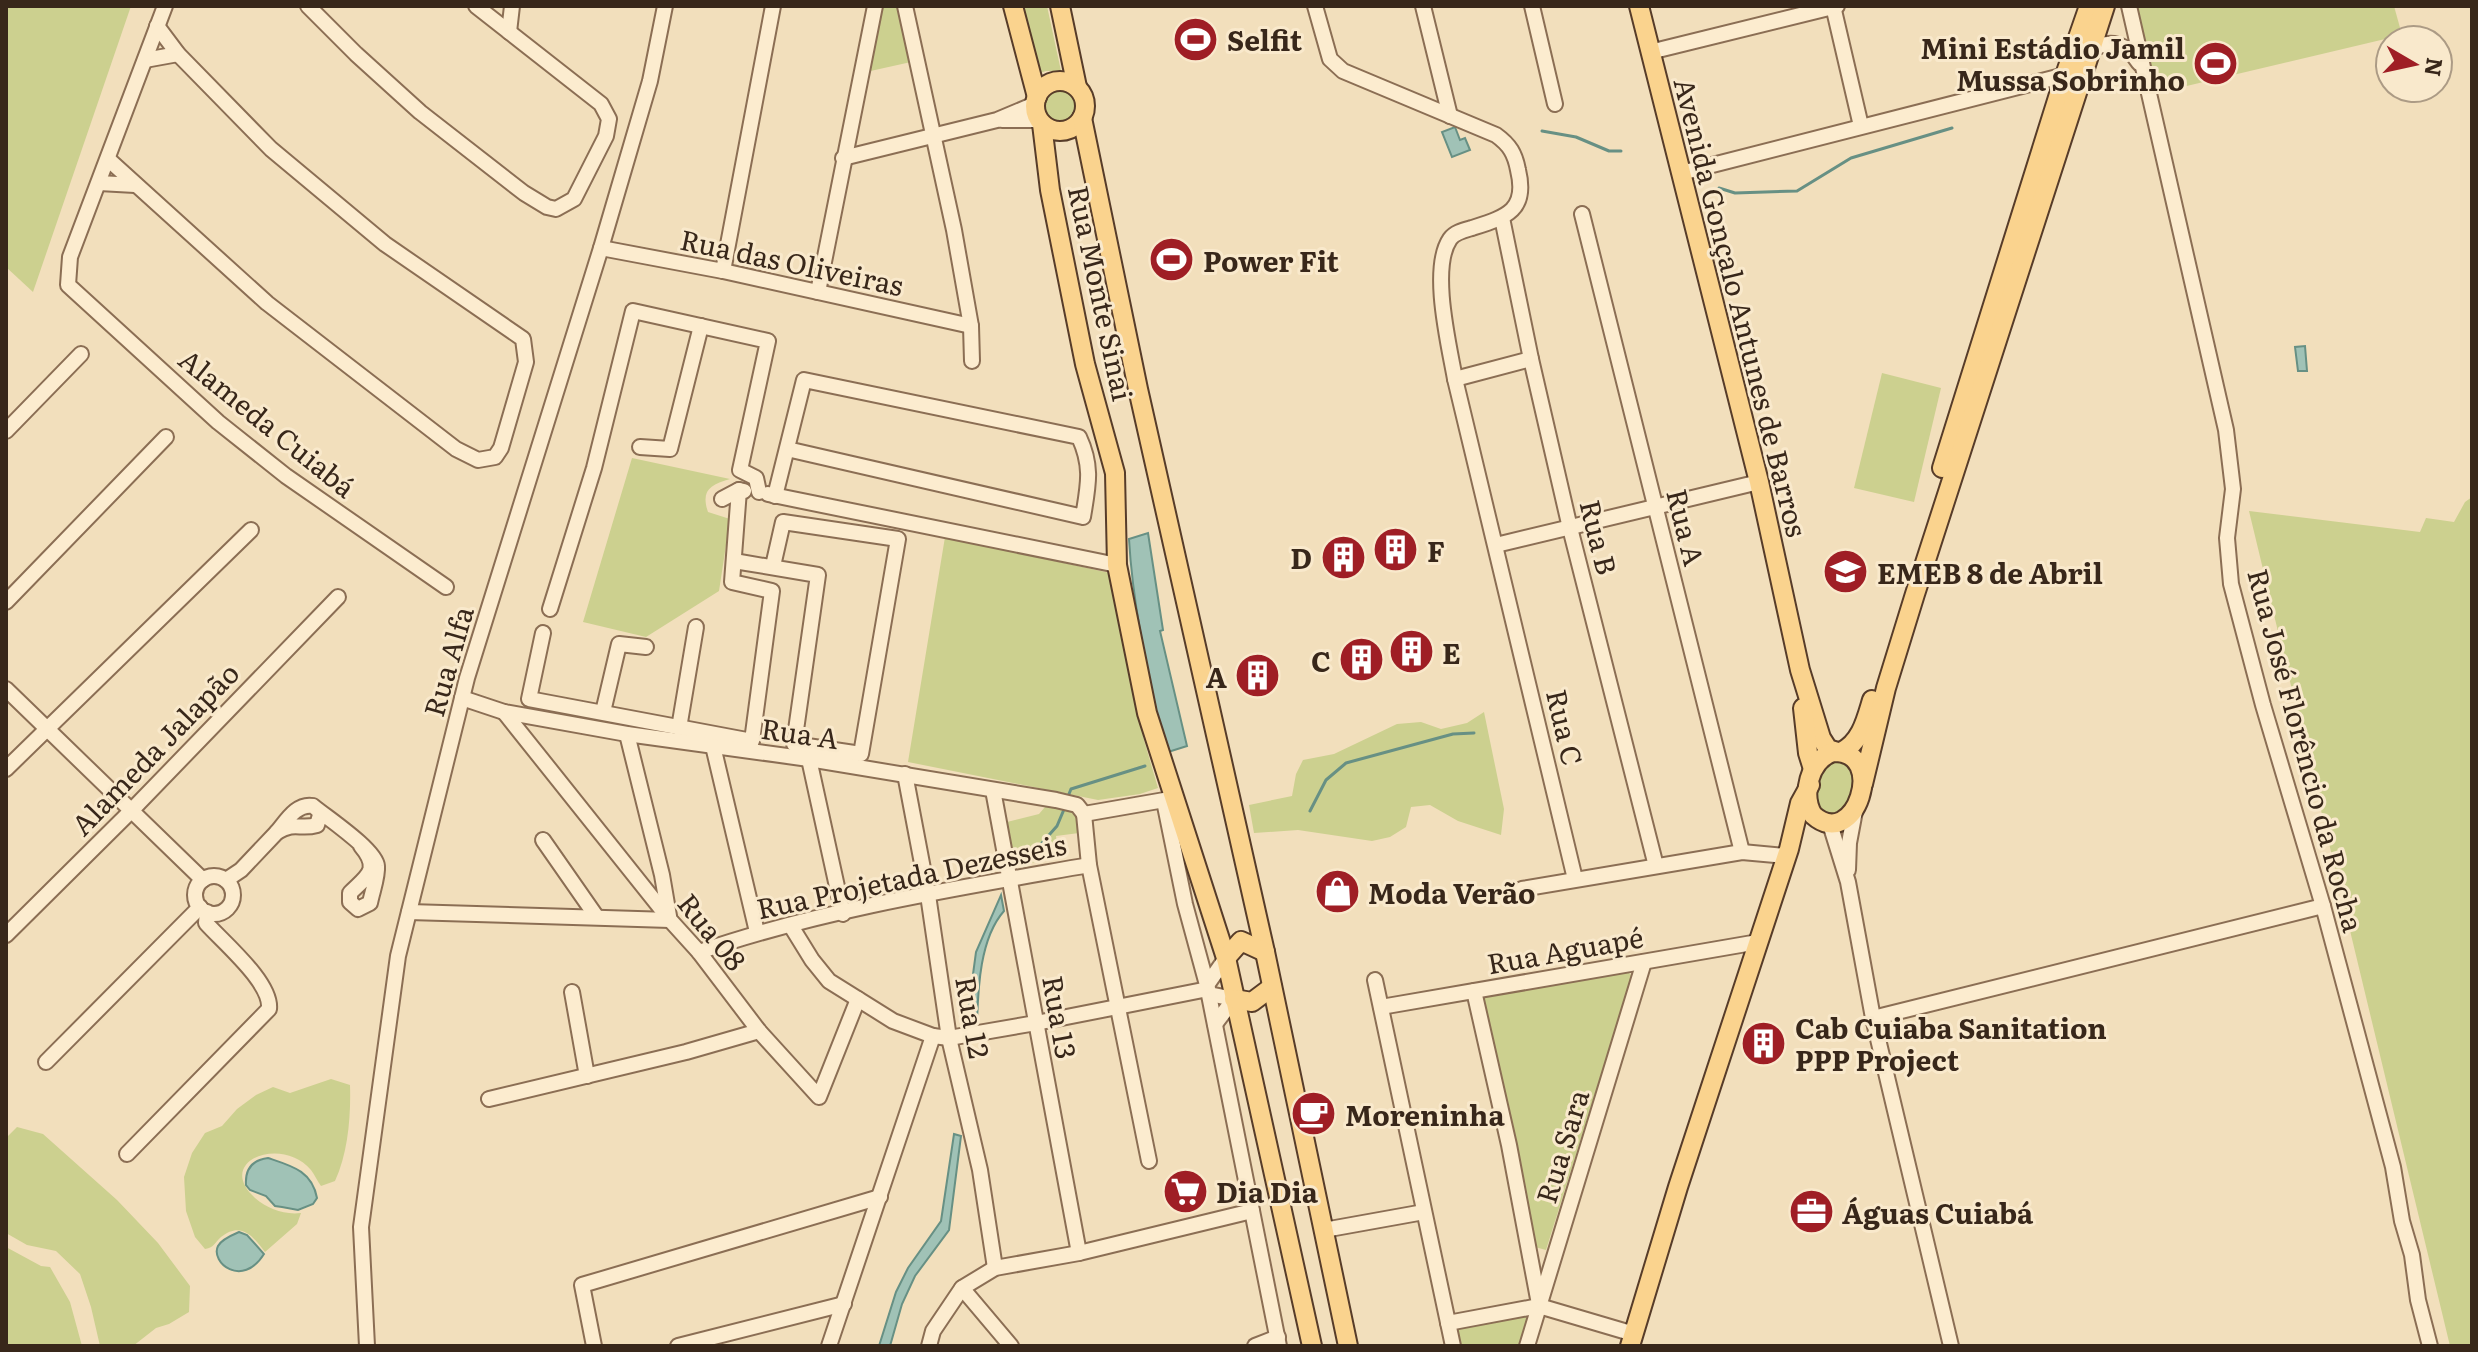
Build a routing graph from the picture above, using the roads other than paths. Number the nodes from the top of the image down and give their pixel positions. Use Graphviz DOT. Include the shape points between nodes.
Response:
graph roads {
  1 [pos="165,6"];
  2 [pos="308,6"];
  3 [pos="479,6"];
  4 [pos="512,6"];
  5 [pos="665,6"];
  6 [pos="773,6"];
  7 [pos="875,6"];
  8 [pos="905,6"];
  9 [pos="1013,6"];
  10 [pos="1060,6"];
  11 [pos="1315,6"];
  12 [pos="1423,6"];
  13 [pos="1532,6"];
  14 [pos="1639,6"];
  15 [pos="1835,6"];
  16 [pos="2089,6"];
  17 [pos="2105,6"];
  18 [pos="2129,6"];
  19 [pos="157,26"];
  20 [pos="509,32"];
  21 [pos="2090,51"];
  22 [pos="1650,52"];
  23 [pos="178,54"];
  24 [pos="145,60"];
  25 [pos="2144,70"];
  26 [pos="2065,75"];
  27 [pos="1077,87"];
  28 [pos="1555,104"];
  29 [pos="1039,111"];
  30 [pos="1450,116"];
  31 [pos="1082,118"];
  32 [pos="1861,126"];
  33 [pos="933,136"];
  34 [pos="843,158"];
  35 [pos="109,160"];
  36 [pos="1681,173"];
  37 [pos="99,183"];
  38 [pos="135,185"];
  39 [pos="1582,214"];
  40 [pos="1502,218"];
  41 [pos="601,248"];
  42 [pos="723,271"];
  43 [pos="818,292"];
  44 [pos="701,326"];
  45 [pos="971,326"];
  46 [pos="81,354"];
  47 [pos="1531,359"];
  48 [pos="972,361"];
  49 [pos="1455,379"];
  50 [pos="6,431"];
  51 [pos="166,437"];
  52 [pos="640,447"];
  53 [pos="787,449"];
  54 [pos="1759,482"];
  55 [pos="739,490"];
  56 [pos="759,492"];
  57 [pos="775,496"];
  58 [pos="722,499"];
  59 [pos="1655,507"];
  60 [pos="1570,528"];
  61 [pos="251,530"];
  62 [pos="1496,545"];
  63 [pos="734,561"];
  64 [pos="1117,565"];
  65 [pos="773,566"];
  66 [pos="446,587"];
  67 [pos="338,597"];
  68 [pos="6,602"];
  69 [pos="550,609"];
  70 [pos="696,627"];
  71 [pos="543,633"];
  72 [pos="646,647"];
  73 [pos="1800,670"];
  74 [pos="6,689"];
  75 [pos="462,698"];
  76 [pos="504,712"];
  77 [pos="603,712"];
  78 [pos="679,728"];
  79 [pos="46,729"];
  80 [pos="627,734"];
  81 [pos="713,746"];
  82 [pos="1840,752"];
  83 [pos="809,759"];
  84 [pos="6,769"];
  85 [pos="905,774"];
  86 [pos="1811,777"];
  87 [pos="1863,784"];
  88 [pos="993,790"];
  89 [pos="1169,799"];
  90 [pos="1080,810"];
  91 [pos="1855,811"];
  92 [pos="130,812"];
  93 [pos="317,817"];
  94 [pos="1824,822"];
  95 [pos="277,832"];
  96 [pos="543,840"];
  97 [pos="361,846"];
  98 [pos="1742,852"];
  99 [pos="1788,852"];
  100 [pos="1089,865"];
  101 [pos="1656,866"];
  102 [pos="1009,878"];
  103 [pos="1575,879"];
  104 [pos="203,880"];
  105 [pos="226,880"];
  106 [pos="1848,882"];
  107 [pos="1522,889"];
  108 [pos="928,895"];
  109 [pos="2323,906"];
  110 [pos="204,910"];
  111 [pos="409,912"];
  112 [pos="843,914"];
  113 [pos="596,916"];
  114 [pos="670,920"];
  115 [pos="791,926"];
  116 [pos="757,932"];
  117 [pos="6,935"];
  118 [pos="1758,942"];
  119 [pos="699,952"];
  120 [pos="1265,952"];
  121 [pos="1226,958"];
  122 [pos="1644,962"];
  123 [pos="1375,980"];
  124 [pos="1272,987"];
  125 [pos="1208,989"];
  126 [pos="1474,991"];
  127 [pos="572,992"];
  128 [pos="858,999"];
  129 [pos="1234,999"];
  130 [pos="1381,1007"];
  131 [pos="1118,1008"];
  132 [pos="1873,1018"];
  133 [pos="1036,1023"];
  134 [pos="1215,1024"];
  135 [pos="759,1031"];
  136 [pos="963,1035"];
  137 [pos="933,1036"];
  138 [pos="46,1062"];
  139 [pos="587,1076"];
  140 [pos="489,1099"];
  141 [pos="127,1154"];
  142 [pos="1149,1161"];
  143 [pos="880,1197"];
  144 [pos="1252,1211"];
  145 [pos="1424,1212"];
  146 [pos="1324,1230"];
  147 [pos="1079,1253"];
  148 [pos="995,1268"];
  149 [pos="962,1288"];
  150 [pos="844,1304"];
  151 [pos="1539,1306"];
  152 [pos="1448,1323"];
  153 [pos="1632,1340"];
  154 [pos="1278,1342"];
  155 [pos="681,1345"];
  156 [pos="1008,1345"];
  157 [pos="367,1346"];
  158 [pos="594,1346"];
  159 [pos="829,1346"];
  160 [pos="929,1346"];
  161 [pos="1255,1346"];
  162 [pos="1312,1346"];
  163 [pos="1348,1346"];
  164 [pos="1453,1346"];
  165 [pos="1527,1346"];
  166 [pos="1951,1346"];
  167 [pos="2430,1346"];
  1 -- 19 [label="street"];
  2 -- 20 [label="street" via="420,112 524,193 556,209 574,199 606,136 609,119 601,104"];
  3 -- 20 [label="street"];
  4 -- 20 [label="street"];
  5 -- 41 [label="street, Rua Alfa" via="650,81"];
  6 -- 42 [label="street"];
  7 -- 34 [label="street"];
  8 -- 33 [label="street"];
  9 -- 29 [label="main road, Rua Monte Sinai"];
  10 -- 27 [label="main road"];
  11 -- 30 [label="street" via="1335,65"];
  12 -- 30 [label="street"];
  13 -- 28 [label="street"];
  14 -- 22 [label="main road, Avenida Gonçalo Antunes de Barros"];
  15 -- 22 [label="street"];
  15 -- 32 [label="street"];
  16 -- 26 [label="main road"];
  17 -- 21 [label="main road"];
  18 -- 25 [label="street, Rua José Florêncio da Rocha"];
  19 -- 23 [label="street"];
  19 -- 24 [label="street"];
  21 -- 25 [label="street" via="2118,44"];
  21 -- 87 [label="main road" via="1915,594"];
  22 -- 36 [label="main road, Avenida Gonçalo Antunes de Barros"];
  23 -- 24 [label="street"];
  23 -- 38 [label="street" via="271,149 385,244 523,339 526,362 495,457 478,460 456,449 267,303"];
  24 -- 35 [label="street"];
  25 -- 109 [label="street, Rua José Florêncio da Rocha" via="2226,430 2233,489 2227,538 2231,584"];
  26 -- 32 [label="street"];
  26 -- 82 [label="main road" via="1866,719 1857,739"];
  27 -- 29 [label="main road" via="1066,81 1044,87"];
  27 -- 31 [label="main road" via="1085,105"];
  29 -- 31 [label="main road" via="1049,128 1064,131"];
  29 -- 33 [label="street"];
  29 -- 64 [label="main road, Rua Monte Sinai" via="1082,350 1115,473"];
  30 -- 40 [label="street" via="1496,135 1511,148 1521,194"];
  31 -- 120 [label="main road"];
  32 -- 36 [label="street"];
  33 -- 34 [label="street"];
  33 -- 45 [label="street"];
  34 -- 43 [label="street"];
  35 -- 37 [label="street"];
  35 -- 38 [label="street"];
  36 -- 54 [label="main road, Avenida Gonçalo Antunes de Barros"];
  37 -- 38 [label="street"];
  37 -- 66 [label="street, Alameda Cuiabá" via="70,257 68,285 218,422"];
  39 -- 59 [label="street, Rua A"];
  40 -- 47 [label="street, Rua B"];
  40 -- 49 [label="street, Rua C" via="1451,238 1443,261 1441,303"];
  41 -- 42 [label="street, Rua das Oliveiras"];
  41 -- 75 [label="street, Rua Alfa"];
  42 -- 43 [label="street, Rua das Oliveiras"];
  43 -- 45 [label="street, Rua das Oliveiras"];
  44 -- 52 [label="street" via="670,449"];
  44 -- 56 [label="street" via="768,341 740,470 756,478"];
  44 -- 69 [label="street" via="633,311 594,468"];
  45 -- 48 [label="street"];
  46 -- 50 [label="street"];
  47 -- 49 [label="street"];
  47 -- 60 [label="street, Rua B"];
  49 -- 62 [label="street, Rua C"];
  51 -- 68 [label="street"];
  53 -- 53 [label="street" via="804,380 1079,437 1090,470 1083,517"];
  53 -- 57 [label="street"];
  54 -- 59 [label="street"];
  54 -- 73 [label="main road, Avenida Gonçalo Antunes de Barros"];
  55 -- 56 [label="street"];
  55 -- 58 [label="street"];
  55 -- 63 [label="street"];
  56 -- 57 [label="street"];
  57 -- 64 [label="street"];
  59 -- 60 [label="street"];
  59 -- 98 [label="street, Rua A"];
  60 -- 62 [label="street"];
  60 -- 101 [label="street, Rua B"];
  61 -- 79 [label="street"];
  62 -- 103 [label="street, Rua C"];
  63 -- 65 [label="street"];
  63 -- 78 [label="street" via="732,582 772,591 752,741"];
  64 -- 89 [label="main road, Rua Monte Sinai"];
  65 -- 65 [label="street" via="818,575 794,744 861,754 898,539 783,522"];
  67 -- 92 [label="street, Alameda Jalapão"];
  70 -- 78 [label="street"];
  71 -- 77 [label="street" via="529,699"];
  72 -- 77 [label="street" via="619,644"];
  73 -- 82 [label="main road, Avenida Gonçalo Antunes de Barros" via="1821,738 1828,749"];
  73 -- 86 [label="main road, Avenida Gonçalo Antunes de Barros"];
  74 -- 79 [label="street"];
  75 -- 76 [label="street, Rua A"];
  75 -- 111 [label="street, Rua Alfa"];
  76 -- 80 [label="street, Rua A"];
  76 -- 114 [label="street, Rua 08"];
  77 -- 78 [label="street"];
  79 -- 84 [label="street"];
  79 -- 92 [label="street"];
  80 -- 81 [label="street, Rua A"];
  80 -- 114 [label="street"];
  81 -- 83 [label="street, Rua A"];
  81 -- 116 [label="street"];
  82 -- 86 [label="main road" via="1823,756"];
  82 -- 87 [label="main road" via="1859,763"];
  83 -- 85 [label="street, Rua A"];
  83 -- 112 [label="street"];
  85 -- 88 [label="street, Rua A"];
  85 -- 108 [label="street, Rua 12"];
  86 -- 94 [label="main road" via="1808,804"];
  86 -- 99 [label="main road"];
  87 -- 91 [label="main road"];
  88 -- 90 [label="street, Rua A" via="1056,800"];
  88 -- 102 [label="street, Rua 13"];
  89 -- 90 [label="street"];
  89 -- 121 [label="main road, Rua Monte Sinai"];
  89 -- 125 [label="street" via="1185,904"];
  90 -- 100 [label="street"];
  91 -- 94 [label="main road" via="1844,821"];
  91 -- 106 [label="street"];
  92 -- 104 [label="street"];
  92 -- 117 [label="street, Alameda Jalapão"];
  93 -- 95 [label="street" via="308,827 290,825"];
  93 -- 95 [label="street" via="309,805 299,808"];
  93 -- 97 [label="street" via="339,824"];
  94 -- 99 [label="main road" via="1801,830"];
  94 -- 106 [label="street"];
  95 -- 105 [label="street"];
  96 -- 113 [label="street"];
  98 -- 99 [label="street"];
  98 -- 101 [label="street"];
  99 -- 118 [label="main road"];
  100 -- 102 [label="street, Rua Projetada Dezesseis"];
  100 -- 131 [label="street"];
  101 -- 103 [label="street"];
  102 -- 108 [label="street, Rua Projetada Dezesseis"];
  102 -- 133 [label="street, Rua 13"];
  103 -- 107 [label="street"];
  104 -- 105 [label="street"];
  104 -- 110 [label="street" via="196,896"];
  105 -- 110 [label="street" via="233,896 229,907 219,913"];
  106 -- 132 [label="street"];
  108 -- 112 [label="street, Rua Projetada Dezesseis"];
  108 -- 136 [label="street, Rua 12"];
  109 -- 132 [label="street"];
  109 -- 167 [label="street, Rua José Florêncio da Rocha" via="2393,1167"];
  110 -- 138 [label="street"];
  110 -- 141 [label="street" via="206,923 261,982 269,1009"];
  111 -- 113 [label="street"];
  111 -- 157 [label="street, Rua Alfa" via="398,956 361,1227"];
  112 -- 115 [label="street, Rua Projetada Dezesseis"];
  113 -- 114 [label="street"];
  114 -- 119 [label="street, Rua 08"];
  115 -- 116 [label="street, Rua Projetada Dezesseis"];
  115 -- 128 [label="street" via="829,981"];
  116 -- 119 [label="street, Rua Projetada Dezesseis"];
  118 -- 122 [label="street, Rua Aguapé"];
  118 -- 153 [label="main road"];
  119 -- 135 [label="street, Rua 08"];
  120 -- 121 [label="main road" via="1241,941"];
  120 -- 124 [label="main road"];
  121 -- 125 [label="street"];
  121 -- 129 [label="main road"];
  122 -- 126 [label="street, Rua Aguapé"];
  122 -- 151 [label="street, Rua Sara"];
  123 -- 130 [label="street"];
  124 -- 129 [label="main road" via="1252,1002"];
  124 -- 146 [label="main road"];
  125 -- 129 [label="street"];
  125 -- 131 [label="street"];
  125 -- 134 [label="street"];
  126 -- 130 [label="street, Rua Aguapé"];
  126 -- 151 [label="street"];
  127 -- 139 [label="street"];
  128 -- 135 [label="street, Rua 08" via="819,1097"];
  128 -- 137 [label="street" via="893,1021"];
  129 -- 134 [label="street"];
  129 -- 162 [label="main road"];
  130 -- 145 [label="street"];
  131 -- 133 [label="street"];
  131 -- 142 [label="street"];
  132 -- 166 [label="street"];
  133 -- 136 [label="street"];
  133 -- 147 [label="street, Rua 13"];
  134 -- 144 [label="street"];
  135 -- 139 [label="street"];
  136 -- 137 [label="street"];
  136 -- 148 [label="street, Rua 12"];
  137 -- 143 [label="street"];
  139 -- 140 [label="street"];
  143 -- 150 [label="street"];
  143 -- 158 [label="street" via="582,1285"];
  144 -- 147 [label="street"];
  144 -- 154 [label="street"];
  145 -- 146 [label="street"];
  145 -- 152 [label="street"];
  146 -- 163 [label="main road"];
  147 -- 148 [label="street"];
  148 -- 149 [label="street"];
  149 -- 156 [label="street"];
  149 -- 160 [label="street"];
  150 -- 155 [label="street"];
  150 -- 159 [label="street"];
  151 -- 152 [label="street"];
  151 -- 153 [label="street"];
  151 -- 165 [label="street, Rua Sara"];
  152 -- 164 [label="street"];
  154 -- 161 [label="street"];
}
